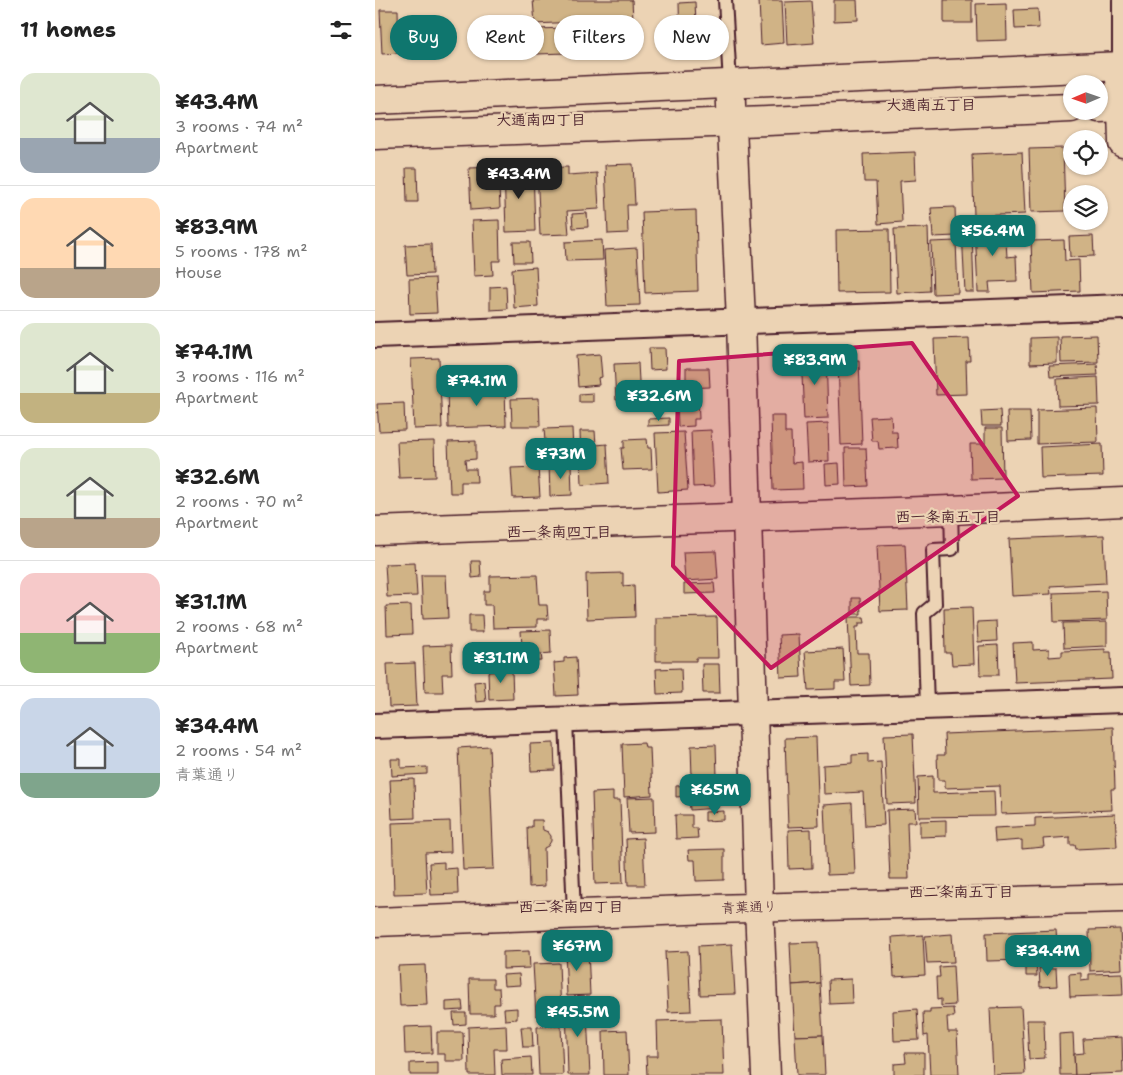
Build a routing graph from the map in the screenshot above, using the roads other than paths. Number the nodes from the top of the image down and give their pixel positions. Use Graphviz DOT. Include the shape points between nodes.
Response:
graph roads {
  1 [pos="725,0"];
  2 [pos="1119,0"];
  3 [pos="1121,66"];
  4 [pos="730,83"];
  5 [pos="375,100"];
  6 [pos="1123,107"];
  7 [pos="1063,108"];
  8 [pos="1108,108"];
  9 [pos="732,122"];
  10 [pos="375,135"];
  11 [pos="1123,143"];
  12 [pos="1123,307"];
  13 [pos="741,321"];
  14 [pos="375,335"];
  15 [pos="1123,502"];
  16 [pos="951,510"];
  17 [pos="746,517"];
  18 [pos="375,531"];
  19 [pos="1123,700"];
  20 [pos="927,707"];
  21 [pos="753,714"];
  22 [pos="566,720"];
  23 [pos="375,726"];
  24 [pos="1123,898"];
  25 [pos="759,907"];
  26 [pos="574,914"];
  27 [pos="375,922"];
  28 [pos="766,1075"];
  1 -- 4 [label="lane"];
  2 -- 3 [label="lane"];
  3 -- 4 [label="street"];
  3 -- 6 [label="street"];
  4 -- 5 [label="street"];
  4 -- 9 [label="street"];
  6 -- 8 [label="street"];
  6 -- 11 [label="street"];
  7 -- 9 [label="street"];
  9 -- 10 [label="street"];
  9 -- 13 [label="street"];
  12 -- 13 [label="street"];
  13 -- 14 [label="street"];
  13 -- 17 [label="street"];
  15 -- 16 [label="street"];
  16 -- 17 [label="street"];
  16 -- 20 [label="lane" via="952,549 933,550 935,604 923,613"];
  17 -- 18 [label="street"];
  17 -- 21 [label="street"];
  19 -- 20 [label="street"];
  20 -- 21 [label="street"];
  21 -- 22 [label="street"];
  21 -- 25 [label="street"];
  22 -- 23 [label="street"];
  22 -- 26 [label="lane"];
  24 -- 25 [label="street, 青葉通り"];
  25 -- 26 [label="street, 青葉通り"];
  25 -- 28 [label="street"];
  26 -- 27 [label="street, 青葉通り"];
}
